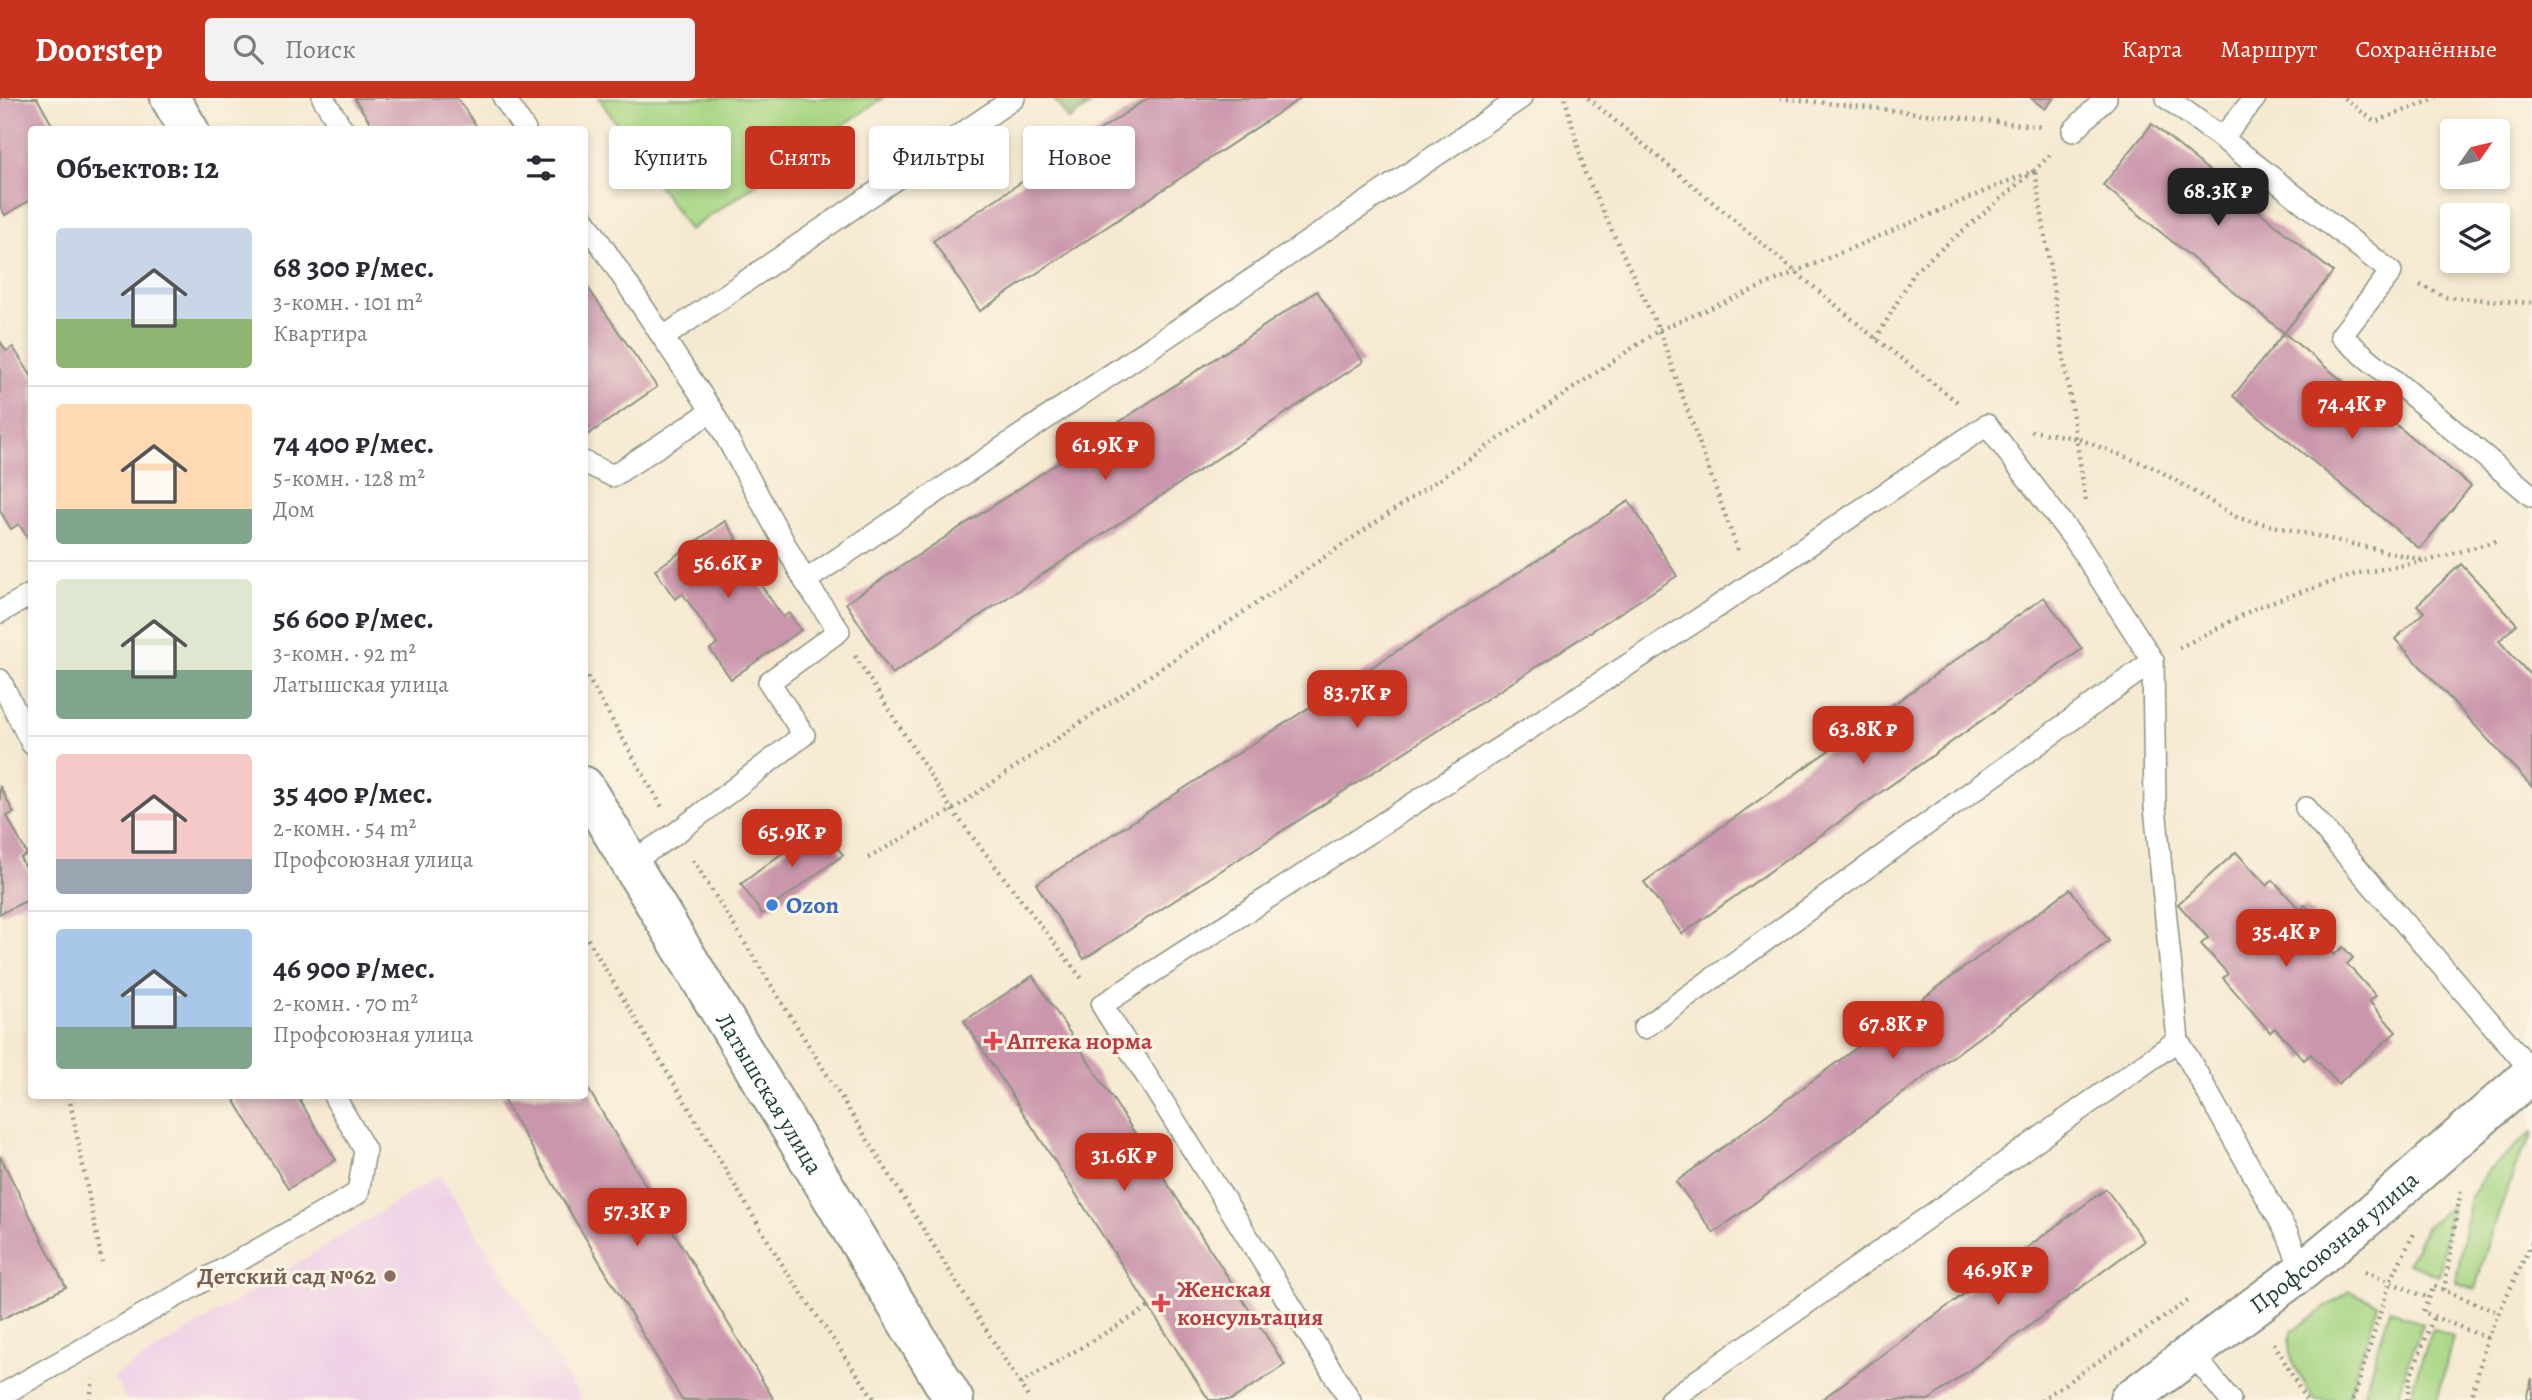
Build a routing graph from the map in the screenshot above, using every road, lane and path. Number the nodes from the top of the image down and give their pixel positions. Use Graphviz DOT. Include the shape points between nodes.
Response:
graph roads {
  1 [pos="170,98"];
  2 [pos="323,98"];
  3 [pos="504,98"];
  4 [pos="1014,98"];
  5 [pos="1521,98"];
  6 [pos="1565,98"];
  7 [pos="1588,98"];
  8 [pos="1780,98"];
  9 [pos="2106,98"];
  10 [pos="2167,98"];
  11 [pos="2255,98"];
  12 [pos="2344,98"];
  13 [pos="2437,98"];
  14 [pos="187,126"];
  15 [pos="340,126"];
  16 [pos="522,126"];
  17 [pos="2073,131"];
  18 [pos="2222,138"];
  19 [pos="2035,170"];
  20 [pos="588,225"];
  21 [pos="1795,271"];
  22 [pos="2391,272"];
  23 [pos="2532,303"];
  24 [pos="1659,330"];
  25 [pos="664,337"];
  26 [pos="1876,339"];
  27 [pos="712,411"];
  28 [pos="1987,425"];
  29 [pos="2077,438"];
  30 [pos="588,464"];
  31 [pos="2532,496"];
  32 [pos="2497,541"];
  33 [pos="2080,547"];
  34 [pos="1741,560"];
  35 [pos="2427,561"];
  36 [pos="805,581"];
  37 [pos="28,596"];
  38 [pos="0,612"];
  39 [pos="839,631"];
  40 [pos="2153,661"];
  41 [pos="588,678"];
  42 [pos="0,680"];
  43 [pos="28,736"];
  44 [pos="590,806"];
  45 [pos="2306,808"];
  46 [pos="952,810"];
  47 [pos="676,833"];
  48 [pos="868,858"];
  49 [pos="630,863"];
  50 [pos="588,940"];
  51 [pos="1102,1005"];
  52 [pos="1644,1028"];
  53 [pos="2178,1040"];
  54 [pos="2532,1072"];
  55 [pos="70,1099"];
  56 [pos="336,1099"];
  57 [pos="2462,1186"];
  58 [pos="2417,1227"];
  59 [pos="2532,1242"];
  60 [pos="102,1262"];
  61 [pos="2356,1268"];
  62 [pos="2302,1271"];
  63 [pos="2390,1282"];
  64 [pos="2444,1290"];
  65 [pos="2429,1298"];
  66 [pos="1149,1307"];
  67 [pos="2497,1312"];
  68 [pos="2434,1316"];
  69 [pos="2269,1335"];
  70 [pos="2487,1338"];
  71 [pos="2192,1353"];
  72 [pos="1020,1384"];
  73 [pos="0,1396"];
  74 [pos="945,1397"];
  75 [pos="875,1400"];
  76 [pos="1030,1400"];
  77 [pos="1350,1400"];
  78 [pos="1670,1400"];
  79 [pos="2129,1400"];
  80 [pos="2230,1400"];
  81 [pos="2306,1400"];
  82 [pos="2353,1400"];
  83 [pos="2407,1400"];
  84 [pos="2471,1400"];
  1 -- 14 [label="street"];
  2 -- 15 [label="lane"];
  3 -- 16 [label="lane"];
  4 -- 25 [label="lane"];
  5 -- 36 [label="lane"];
  6 -- 24 [label="path" via="1585,173"];
  7 -- 21 [label="path"];
  8 -- 17 [label="path"];
  9 -- 17 [label="lane"];
  10 -- 18 [label="lane"];
  11 -- 18 [label="lane"];
  12 -- 13 [label="path" via="2375,122"];
  17 -- 19 [label="path"];
  18 -- 22 [label="lane"];
  19 -- 21 [label="path"];
  19 -- 26 [label="path" via="1915,271"];
  19 -- 29 [label="path"];
  20 -- 25 [label="lane"];
  21 -- 24 [label="path"];
  21 -- 26 [label="path"];
  22 -- 23 [label="path" via="2446,297"];
  22 -- 31 [label="lane" via="2341,336"];
  24 -- 34 [label="path"];
  24 -- 46 [label="path"];
  25 -- 27 [label="lane"];
  26 -- 28 [label="path"];
  27 -- 30 [label="lane" via="613,476"];
  27 -- 36 [label="lane"];
  28 -- 29 [label="path"];
  28 -- 33 [label="lane"];
  28 -- 51 [label="lane" via="1690,624"];
  29 -- 33 [label="path" via="2088,512"];
  29 -- 35 [label="path" via="2155,468 2238,518"];
  32 -- 35 [label="path"];
  33 -- 40 [label="lane"];
  35 -- 40 [label="path" via="2359,573 2262,605"];
  36 -- 39 [label="lane"];
  37 -- 38 [label="lane"];
  39 -- 46 [label="path"];
  39 -- 47 [label="lane" via="769,682 804,735"];
  40 -- 52 [label="lane"];
  40 -- 53 [label="lane" via="2155,807"];
  41 -- 47 [label="path"];
  42 -- 43 [label="lane"];
  44 -- 49 [label="street, Латышская улица"];
  45 -- 54 [label="lane"];
  46 -- 48 [label="path"];
  46 -- 51 [label="path"];
  47 -- 49 [label="lane"];
  47 -- 72 [label="path"];
  49 -- 74 [label="street, Латышская улица"];
  50 -- 75 [label="path" via="786,1271"];
  51 -- 77 [label="lane"];
  53 -- 62 [label="lane" via="2288,1235"];
  53 -- 78 [label="lane"];
  54 -- 62 [label="street, Профсоюзная улица"];
  55 -- 60 [label="path"];
  56 -- 73 [label="lane" via="365,1150 358,1193"];
  57 -- 64 [label="path"];
  58 -- 63 [label="path"];
  59 -- 67 [label="path"];
  61 -- 63 [label="path"];
  62 -- 71 [label="street, Профсоюзная улица"];
  63 -- 65 [label="path"];
  63 -- 82 [label="path"];
  64 -- 65 [label="path" via="2434,1286"];
  64 -- 67 [label="path"];
  65 -- 68 [label="path" via="2423,1312"];
  66 -- 72 [label="path"];
  67 -- 70 [label="path"];
  68 -- 70 [label="path"];
  68 -- 83 [label="path" via="2410,1378"];
  69 -- 81 [label="path"];
  70 -- 84 [label="path"];
  71 -- 79 [label="street, Профсоюзная улица"];
  71 -- 80 [label="lane"];
  72 -- 76 [label="path"];
}
